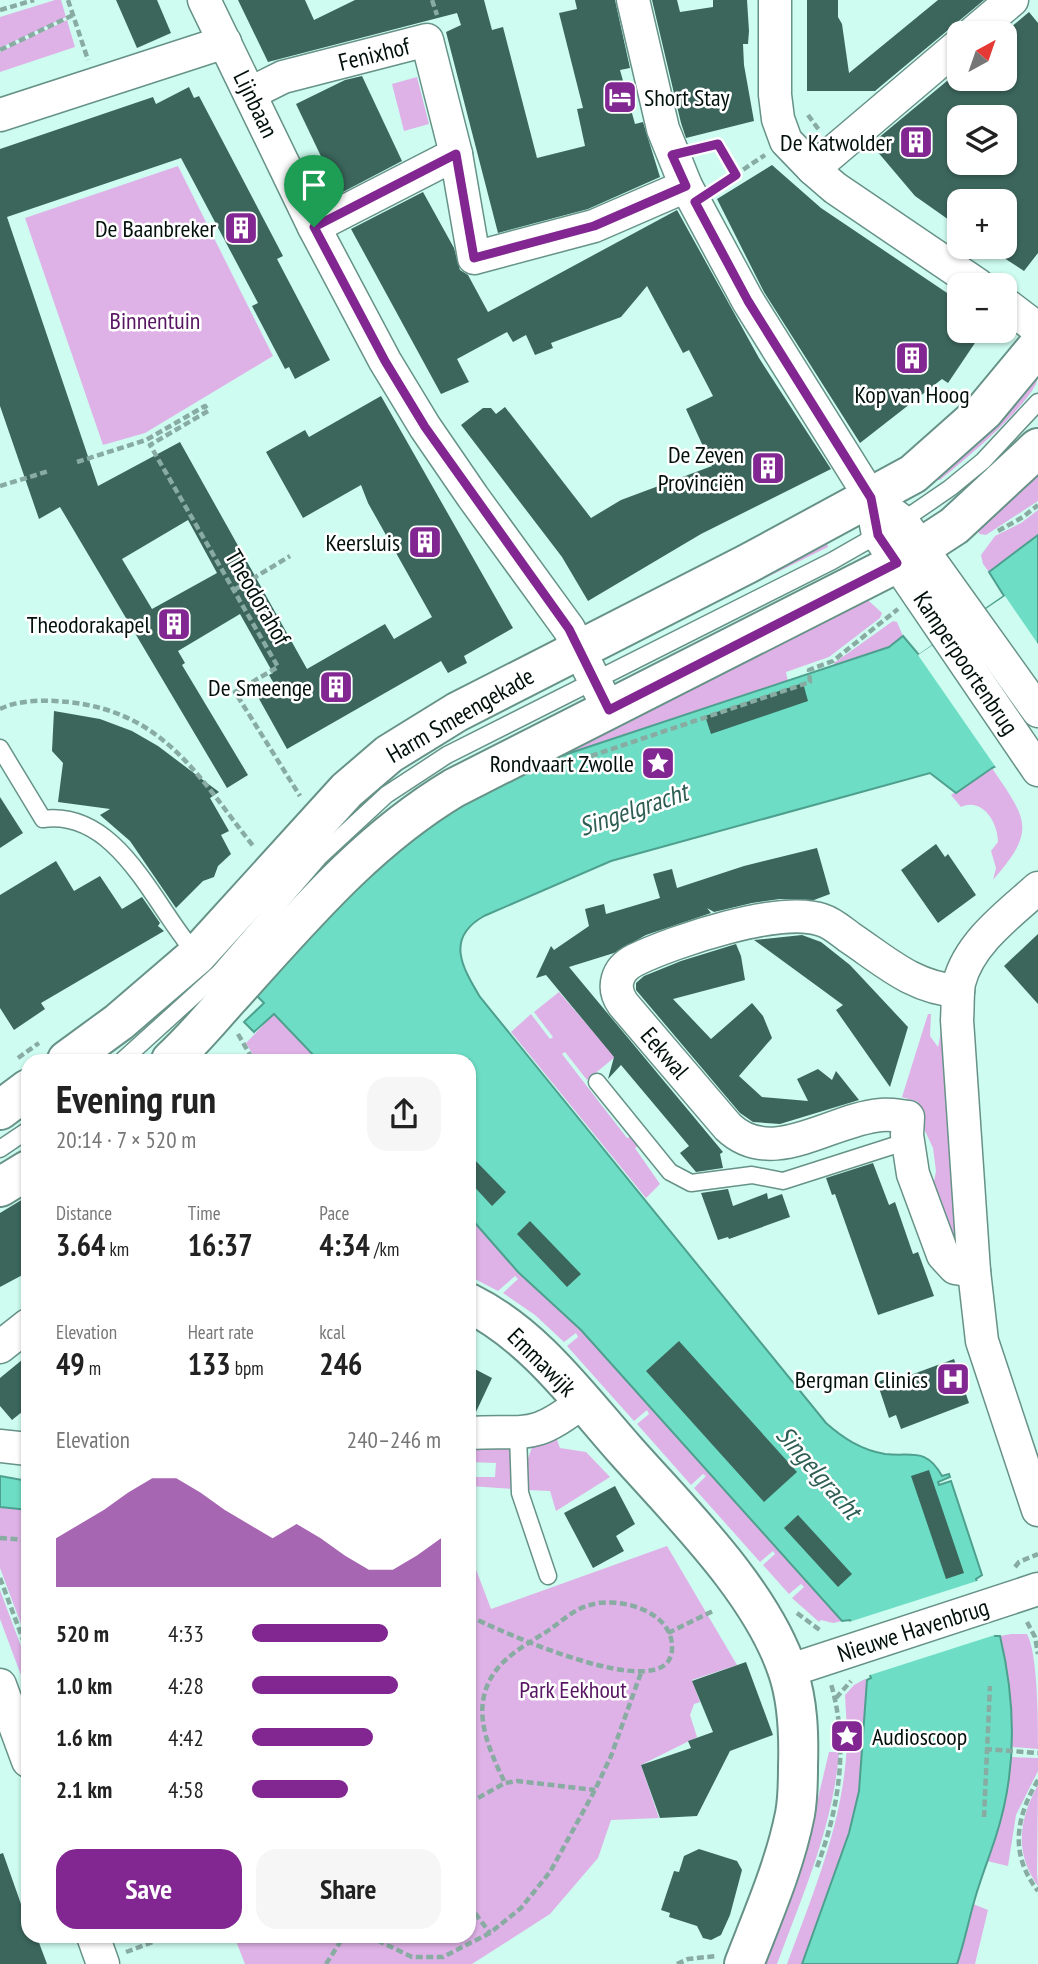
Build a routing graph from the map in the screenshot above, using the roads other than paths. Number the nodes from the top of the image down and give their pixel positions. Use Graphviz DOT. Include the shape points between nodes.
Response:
graph roads {
  1 [pos="204,0"];
  2 [pos="634,0"];
  3 [pos="775,0"];
  4 [pos="1012,0"];
  5 [pos="987,21"];
  6 [pos="225,42"];
  7 [pos="947,55"];
  8 [pos="251,93"];
  9 [pos="0,115"];
  10 [pos="456,154"];
  11 [pos="813,169"];
  12 [pos="690,194"];
  13 [pos="314,227"];
  14 [pos="961,273"];
  15 [pos="1017,313"];
  16 [pos="1038,329"];
  17 [pos="1038,346"];
  18 [pos="1038,402"];
  19 [pos="1038,448"];
  20 [pos="871,498"];
  21 [pos="900,542"];
  22 [pos="958,624"];
  23 [pos="594,680"];
  24 [pos="1038,711"];
  25 [pos="0,748"];
  26 [pos="1037,767"];
  27 [pos="1038,888"];
  28 [pos="197,956"];
  29 [pos="958,991"];
  30 [pos="84,1054"];
  31 [pos="130,1054"];
  32 [pos="177,1054"];
  33 [pos="597,1082"];
  34 [pos="21,1094"];
  35 [pos="0,1110"];
  36 [pos="21,1135"];
  37 [pos="908,1141"];
  38 [pos="0,1149"];
  39 [pos="21,1174"];
  40 [pos="0,1187"];
  41 [pos="974,1271"];
  42 [pos="476,1307"];
  43 [pos="21,1330"];
  44 [pos="0,1347"];
  45 [pos="582,1402"];
  46 [pos="476,1433"];
  47 [pos="518,1433"];
  48 [pos="0,1446"];
  49 [pos="21,1448"];
  50 [pos="1038,1510"];
  51 [pos="548,1576"];
  52 [pos="1038,1589"];
  53 [pos="788,1671"];
  54 [pos="0,1685"];
  55 [pos="21,1742"];
  56 [pos="744,1964"];
  1 -- 6 [label="street, Lijnbaan"];
  2 -- 12 [label="street" via="649,77 672,155"];
  3 -- 11 [label="street" via="778,119 786,141"];
  4 -- 5 [label="street"];
  6 -- 8 [label="street, Lijnbaan"];
  6 -- 9 [label="street"];
  7 -- 11 [label="street"];
  8 -- 10 [label="street, Fenixhof" via="283,77 427,40"];
  8 -- 13 [label="street, Lijnbaan"];
  10 -- 12 [label="street, Fenixhof" via="474,258"];
  10 -- 13 [label="street"];
  11 -- 14 [label="street"];
  12 -- 20 [label="street" via="748,301"];
  13 -- 23 [label="street, Lijnbaan" via="425,427 569,629"];
  15 -- 16 [label="street"];
  17 -- 20 [label="main road, Harm Smeengekade" via="957,437 913,474"];
  18 -- 21 [label="lane"];
  19 -- 21 [label="main road, Harm Smeengekade" via="954,526"];
  20 -- 21 [label="street, Kamperpoortenbrug"];
  20 -- 23 [label="main road, Harm Smeengekade"];
  21 -- 22 [label="street, Kamperpoortenbrug"];
  21 -- 23 [label="main road, Harm Smeengekade"];
  22 -- 24 [label="street, Kamperpoortenbrug"];
  22 -- 26 [label="street, Kamperpoortenbrug"];
  23 -- 28 [label="main road, Harm Smeengekade" via="431,726 367,772 331,807"];
  23 -- 31 [label="lane, Harm Smeengekade" via="447,755 386,795 320,856 219,973"];
  23 -- 32 [label="main road, Harm Smeengekade" via="386,834 339,877"];
  25 -- 28 [label="lane" via="43,819 75,820 115,845"];
  27 -- 29 [label="street" via="973,953"];
  28 -- 30 [label="main road, Harm Smeengekade"];
  29 -- 37 [label="street, Eekwal" via="921,985 830,924 811,917 747,922 655,951 627,964 617,980 622,1004 740,1137 776,1144 886,1115 908,1117"];
  29 -- 41 [label="street"];
  33 -- 37 [label="lane" via="670,1172 691,1183 752,1175 783,1181"];
  34 -- 35 [label="main road"];
  36 -- 38 [label="lane"];
  37 -- 41 [label="street, Eekwal" via="918,1190 943,1255 955,1268"];
  39 -- 40 [label="main road"];
  41 -- 50 [label="street" via="982,1341"];
  42 -- 45 [label="main road, Emmawijk" via="533,1348"];
  43 -- 44 [label="street"];
  45 -- 47 [label="street, Emmawijk" via="543,1430"];
  45 -- 53 [label="main road" via="723,1564 769,1629"];
  46 -- 47 [label="street, Emmawijk"];
  47 -- 51 [label="lane" via="520,1493"];
  48 -- 49 [label="street"];
  52 -- 53 [label="street, Nieuwe Havenbrug"];
  53 -- 56 [label="main road" via="799,1738 797,1800 786,1850"];
  54 -- 55 [label="street"];
}
